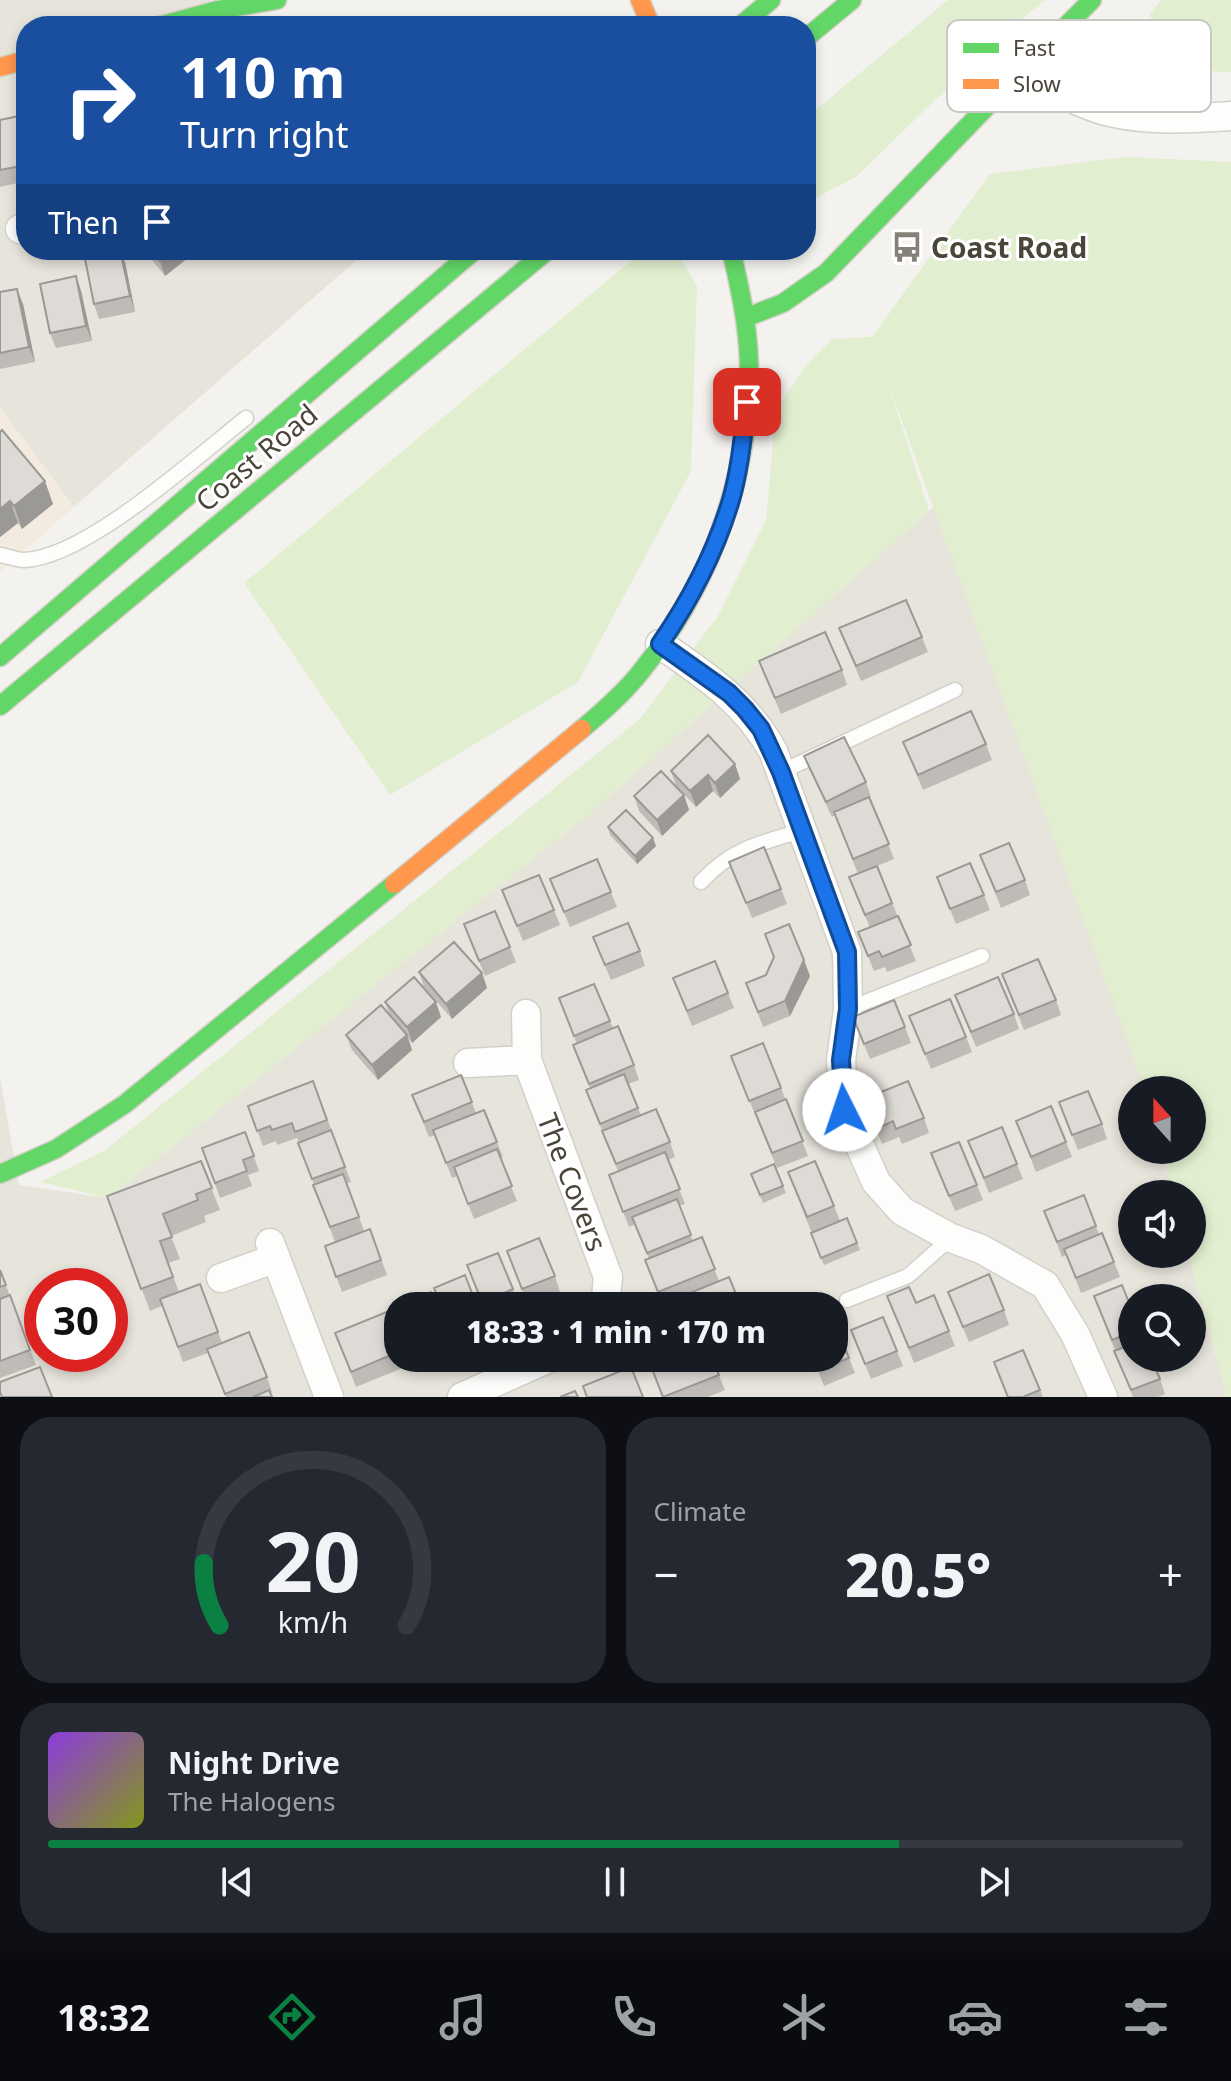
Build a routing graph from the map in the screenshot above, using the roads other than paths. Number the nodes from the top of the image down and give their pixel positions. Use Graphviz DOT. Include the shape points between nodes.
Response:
graph roads {
  1 [pos="235,0"];
  2 [pos="277,0"];
  3 [pos="771,0"];
  4 [pos="852,0"];
  5 [pos="1092,0"];
  6 [pos="218,10"];
  7 [pos="196,16"];
  8 [pos="752,16"];
  9 [pos="1072,20"];
  10 [pos="816,30"];
  11 [pos="982,112"];
  12 [pos="1114,112"];
  13 [pos="1231,116"];
  14 [pos="449,260"];
  15 [pos="463,260"];
  16 [pos="536,260"];
  17 [pos="733,260"];
  18 [pos="745,318"];
  19 [pos="339,346"];
  20 [pos="253,413"];
  21 [pos="0,555"];
  22 [pos="660,644"];
  23 [pos="0,657"];
  24 [pos="955,690"];
  25 [pos="0,706"];
  26 [pos="781,772"];
  27 [pos="801,831"];
  28 [pos="701,882"];
  29 [pos="982,956"];
  30 [pos="848,1009"];
  31 [pos="526,1014"];
  32 [pos="527,1060"];
  33 [pos="468,1063"];
  34 [pos="0,1174"];
  35 [pos="951,1238"];
  36 [pos="221,1278"];
  37 [pos="606,1292"];
  38 [pos="848,1300"];
  39 [pos="518,1372"];
  40 [pos="329,1397"];
  41 [pos="462,1397"];
  42 [pos="1103,1397"];
  1 -- 6 [label="main road"];
  2 -- 6 [label="main road"];
  3 -- 8 [label="main road"];
  4 -- 10 [label="main road"];
  5 -- 9 [label="main road"];
  6 -- 7 [label="main road"];
  11 -- 18 [label="main road" via="826,273 783,303"];
  12 -- 13 [label="street" via="1179,119"];
  14 -- 19 [label="lane"];
  15 -- 23 [label="main road, Coast Road"];
  16 -- 25 [label="main road, Coast Road"];
  17 -- 18 [label="main road"];
  18 -- 22 [label="main road" via="747,402 732,498 705,571"];
  20 -- 21 [label="lane" via="105,528 69,548 24,560"];
  22 -- 26 [label="street" via="745,709"];
  22 -- 34 [label="main road" via="639,674 578,733 142,1092 60,1147"];
  24 -- 26 [label="lane"];
  26 -- 27 [label="street"];
  27 -- 28 [label="lane" via="732,854"];
  27 -- 30 [label="street" via="847,952"];
  29 -- 30 [label="lane"];
  30 -- 35 [label="street" via="841,1060 844,1110 876,1182 902,1211"];
  31 -- 32 [label="street, The Covers"];
  32 -- 33 [label="street"];
  32 -- 37 [label="street, The Covers" via="608,1277"];
  35 -- 38 [label="lane" via="908,1276"];
  35 -- 42 [label="street" via="1045,1285 1075,1334"];
  36 -- 40 [label="street" via="273,1250"];
  39 -- 41 [label="street"];
}
